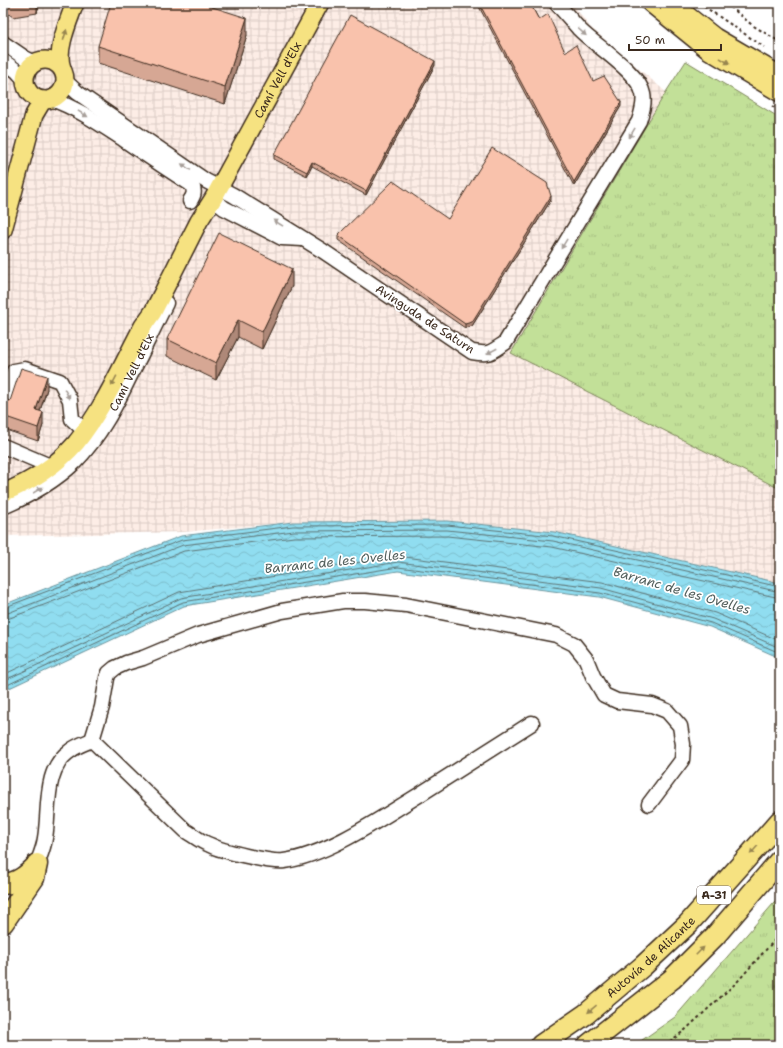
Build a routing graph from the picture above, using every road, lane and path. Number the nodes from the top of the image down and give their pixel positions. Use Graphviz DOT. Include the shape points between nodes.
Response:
graph roads {
  1 [pos="75,3"];
  2 [pos="320,3"];
  3 [pos="556,3"];
  4 [pos="650,3"];
  5 [pos="672,3"];
  6 [pos="700,3"];
  7 [pos="726,3"];
  8 [pos="780,42"];
  9 [pos="3,43"];
  10 [pos="766,49"];
  11 [pos="3,61"];
  12 [pos="35,62"];
  13 [pos="64,75"];
  14 [pos="780,75"];
  15 [pos="25,80"];
  16 [pos="780,93"];
  17 [pos="42,98"];
  18 [pos="121,121"];
  19 [pos="113,133"];
  20 [pos="216,193"];
  21 [pos="190,201"];
  22 [pos="3,230"];
  23 [pos="3,401"];
  24 [pos="85,431"];
  25 [pos="3,446"];
  26 [pos="50,466"];
  27 [pos="3,494"];
  28 [pos="3,507"];
  29 [pos="532,723"];
  30 [pos="92,740"];
  31 [pos="648,804"];
  32 [pos="780,821"];
  33 [pos="780,860"];
  34 [pos="37,864"];
  35 [pos="3,884"];
  36 [pos="3,924"];
  37 [pos="780,934"];
  38 [pos="672,979"];
  39 [pos="541,1045"];
  40 [pos="588,1045"];
  41 [pos="605,1045"];
  42 [pos="665,1045"];
  13 -- 1 [label="main road, one-way" via="60,56"];
  2 -- 20 [label="main road, Camí Vell d'Elx"];
  3 -- 20 [label="street, Avinguda de Saturn, one-way" via="579,29 638,83 643,93 644,104 639,121 505,343 493,351 485,354 472,352 303,239 282,238 224,208"];
  4 -- 16 [label="main road, one-way" via="708,50"];
  5 -- 14 [label="main road" via="716,37"];
  6 -- 10 [label="path"];
  7 -- 8 [label="path" via="752,25"];
  9 -- 12 [label="street"];
  11 -- 15 [label="street"];
  12 -- 13 [label="main road" via="55,62"];
  12 -- 15 [label="main road" via="26,73"];
  13 -- 17 [label="main road" via="61,93"];
  13 -- 18 [label="street" via="78,93"];
  15 -- 17 [label="main road" via="26,86"];
  17 -- 19 [label="street, one-way" via="63,103"];
  17 -- 22 [label="main road" via="34,115"];
  18 -- 19 [label="street"];
  20 -- 18 [label="street, one-way" via="206,181"];
  19 -- 21 [label="street" via="192,185 194,195"];
  20 -- 24 [label="main road, Camí Vell d'Elx, one-way" via="153,312"];
  28 -- 20 [label="street, Camí Vell d'Elx, one-way" via="49,483 88,448 111,414 188,258"];
  23 -- 24 [label="street, one-way" via="14,371 25,369 60,381 70,400 72,419"];
  24 -- 26 [label="main road, Camí Vell d'Elx"];
  25 -- 26 [label="street"];
  26 -- 27 [label="main road, Camí Vell d'Elx"];
  29 -- 30 [label="street" via="388,814 334,844 306,856 282,861 246,856 201,841 186,831"];
  30 -- 31 [label="street" via="102,707 106,678 109,673 126,663 198,635 282,611 343,601 406,605 556,635 574,644 586,659 604,695 617,701 652,705 667,711 680,726 682,760"];
  30 -- 34 [label="street" via="69,751 53,773 45,839"];
  32 -- 39 [label="highway, Autovía de Alicante / A-31, one-way" via="683,929 586,1014"];
  38 -- 33 [label="highway, A-31, one-way" via="716,936"];
  34 -- 35 [label="highway" via="19,881"];
  34 -- 36 [label="highway" via="34,878"];
  37 -- 42 [label="path" via="737,982"];
  38 -- 40 [label="highway, A-31"];
  38 -- 41 [label="highway" via="646,1013"];
}
